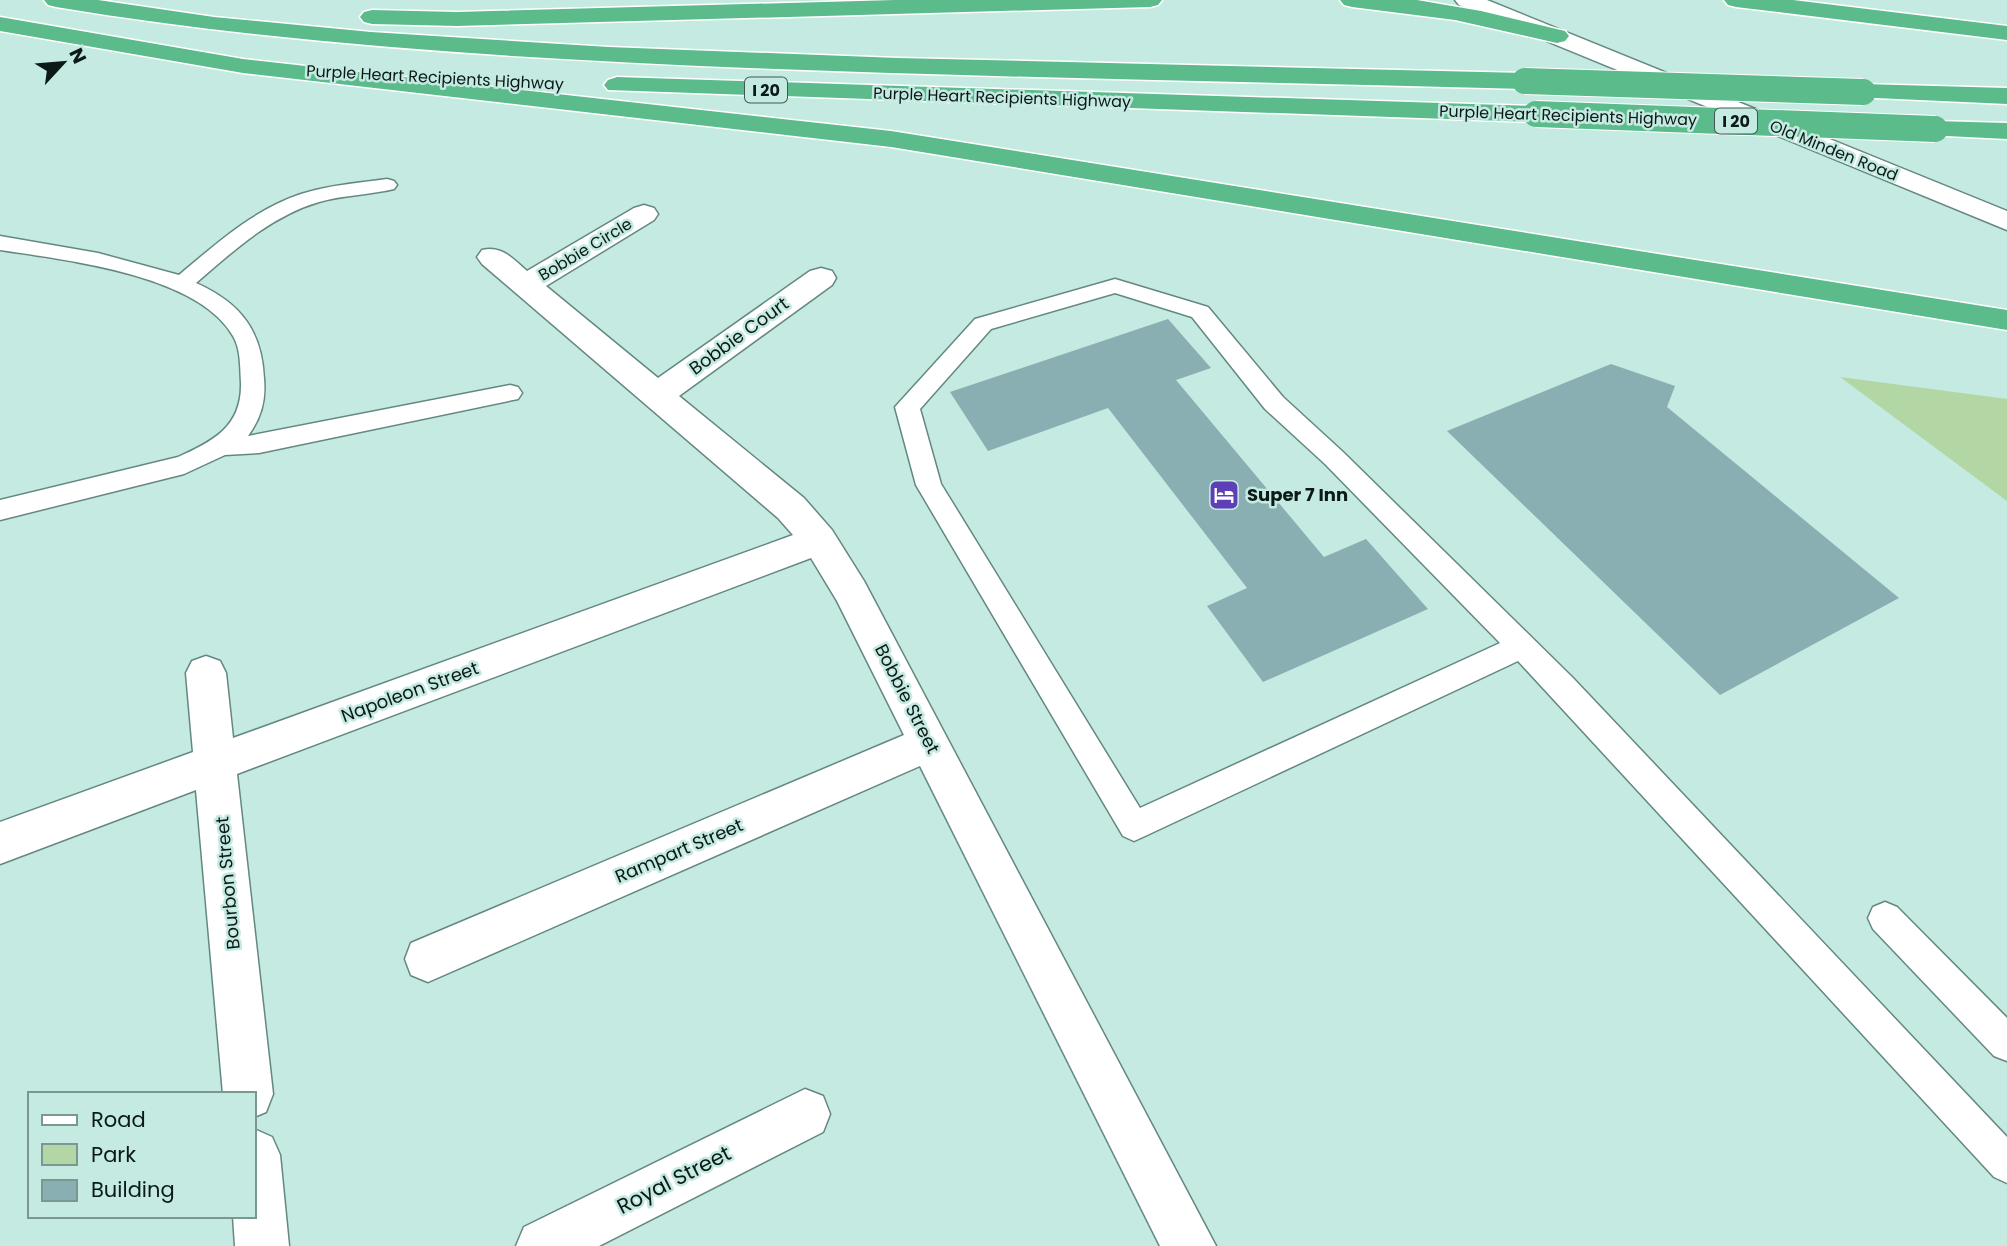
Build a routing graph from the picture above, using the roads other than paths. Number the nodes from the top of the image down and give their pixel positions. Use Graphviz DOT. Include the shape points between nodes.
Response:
graph roads {
  1 [pos="56,0"];
  2 [pos="129,0"];
  3 [pos="1150,0"];
  4 [pos="1352,0"];
  5 [pos="1736,0"];
  6 [pos="1482,2"];
  7 [pos="0,24"];
  8 [pos="2007,33"];
  9 [pos="1557,36"];
  10 [pos="243,66"];
  11 [pos="2007,96"];
  12 [pos="2007,131"];
  13 [pos="387,185"];
  14 [pos="644,214"];
  15 [pos="2007,221"];
  16 [pos="0,243"];
  17 [pos="492,257"];
  18 [pos="821,278"];
  19 [pos="184,283"];
  20 [pos="526,285"];
  21 [pos="2007,320"];
  22 [pos="510,393"];
  23 [pos="657,395"];
  24 [pos="221,446"];
  25 [pos="0,510"];
  26 [pos="819,540"];
  27 [pos="1521,646"];
  28 [pos="206,673"];
  29 [pos="929,743"];
  30 [pos="217,764"];
  31 [pos="0,843"];
  32 [pos="1885,918"];
  33 [pos="428,959"];
  34 [pos="2007,1043"];
  35 [pos="248,1092"];
  36 [pos="805,1114"];
  37 [pos="2007,1164"];
  38 [pos="256,1178"];
  39 [pos="262,1246"];
  40 [pos="543,1246"];
  41 [pos="1189,1246"];
  1 -- 11 [label="highway, Purple Heart Recipients Highway / I 20, bridge" via="191,23 439,47 1041,71"];
  2 -- 3 [label="highway" via="268,14 457,19"];
  4 -- 9 [label="highway" via="1425,6"];
  5 -- 8 [label="highway"];
  6 -- 9 [label="street, Old Minden Road"];
  7 -- 10 [label="highway, Purple Heart Recipients Highway / I 20"];
  9 -- 15 [label="street, Old Minden Road"];
  10 -- 12 [label="highway, Purple Heart Recipients Highway / I 20, bridge" via="475,80"];
  10 -- 21 [label="highway" via="891,139"];
  13 -- 19 [label="lane" via="307,199 276,212 238,236"];
  14 -- 20 [label="street, Bobbie Circle"];
  16 -- 19 [label="lane" via="107,262"];
  17 -- 20 [label="street, Bobbie Street"];
  18 -- 23 [label="street, Bobbie Court"];
  19 -- 24 [label="lane" via="228,312 243,332 252,358 254,394 248,417 235,437"];
  20 -- 23 [label="street, Bobbie Street"];
  22 -- 24 [label="lane" via="259,444"];
  23 -- 26 [label="street, Bobbie Street" via="791,508"];
  24 -- 25 [label="lane" via="184,465"];
  26 -- 29 [label="street, Bobbie Street"];
  26 -- 30 [label="street, Napoleon Street"];
  27 -- 27 [label="lane" via="1274,403 1200,312 1115,286 983,324 908,407 929,485 1134,826"];
  27 -- 37 [label="lane"];
  28 -- 30 [label="street, Bourbon Street"];
  29 -- 33 [label="street, Rampart Street"];
  29 -- 41 [label="street, Bobbie Street"];
  30 -- 31 [label="street, Napoleon Street"];
  30 -- 35 [label="street, Bourbon Street"];
  32 -- 34 [label="lane"];
  36 -- 40 [label="street, Royal Street"];
  38 -- 39 [label="street"];
}
